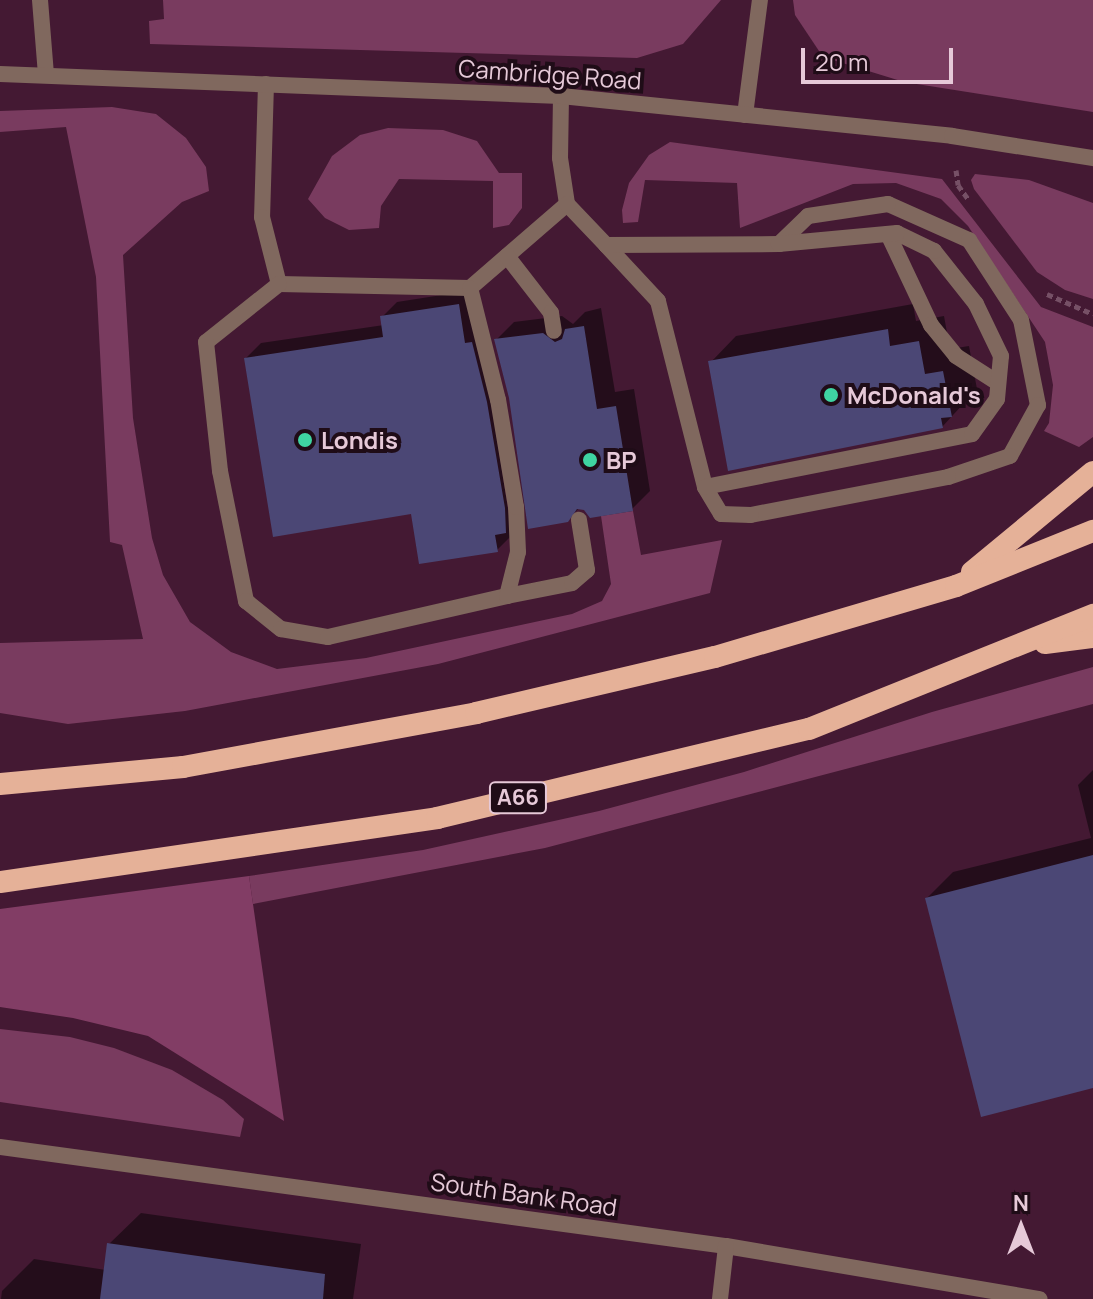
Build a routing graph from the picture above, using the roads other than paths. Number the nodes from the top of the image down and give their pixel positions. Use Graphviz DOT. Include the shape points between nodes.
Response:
graph roads {
  1 [pos="40,0"];
  2 [pos="760,0"];
  3 [pos="0,74"];
  4 [pos="46,74"];
  5 [pos="266,84"];
  6 [pos="561,96"];
  7 [pos="745,115"];
  8 [pos="1093,158"];
  9 [pos="567,204"];
  10 [pos="888,234"];
  11 [pos="779,244"];
  12 [pos="606,245"];
  13 [pos="507,256"];
  14 [pos="279,284"];
  15 [pos="470,288"];
  16 [pos="554,331"];
  17 [pos="998,383"];
  18 [pos="1093,472"];
  19 [pos="705,487"];
  20 [pos="579,520"];
  21 [pos="1093,531"];
  22 [pos="956,586"];
  23 [pos="507,596"];
  24 [pos="1093,615"];
  25 [pos="1093,637"];
  26 [pos="1020,646"];
  27 [pos="0,784"];
  28 [pos="0,882"];
  29 [pos="0,1147"];
  30 [pos="726,1246"];
  31 [pos="720,1299"];
  32 [pos="1040,1299"];
  1 -- 4 [label="street"];
  2 -- 7 [label="street"];
  3 -- 4 [label="street, Cambridge Road"];
  4 -- 5 [label="street, Cambridge Road"];
  5 -- 6 [label="street, Cambridge Road"];
  5 -- 14 [label="street" via="262,217"];
  6 -- 7 [label="street, Cambridge Road"];
  6 -- 9 [label="street" via="560,158"];
  7 -- 8 [label="street, Cambridge Road" via="952,136"];
  9 -- 12 [label="street"];
  9 -- 13 [label="street"];
  10 -- 11 [label="street"];
  10 -- 17 [label="street" via="931,325 956,356"];
  10 -- 17 [label="street" via="897,233 934,251 976,304 1001,356"];
  11 -- 12 [label="street"];
  11 -- 19 [label="street" via="808,216 888,204 969,240 1021,320 1038,405 1010,456 948,477 751,515 721,514"];
  12 -- 19 [label="street" via="658,301"];
  13 -- 15 [label="street"];
  13 -- 16 [label="street" via="551,313"];
  14 -- 15 [label="street"];
  14 -- 23 [label="street" via="206,342 220,471 246,601 281,629 328,637"];
  15 -- 23 [label="street" via="498,400 516,507 518,552"];
  17 -- 19 [label="street" via="997,399 972,434"];
  18 -- 22 [label="highway"];
  20 -- 23 [label="street" via="587,570 572,583"];
  21 -- 22 [label="highway"];
  22 -- 27 [label="highway" via="715,657 476,713 183,767"];
  24 -- 26 [label="highway, A66"];
  25 -- 26 [label="highway, A66"];
  26 -- 28 [label="highway, A66" via="809,729 437,818"];
  29 -- 30 [label="street, South Bank Road"];
  30 -- 31 [label="street"];
  30 -- 32 [label="street, South Bank Road"];
}
